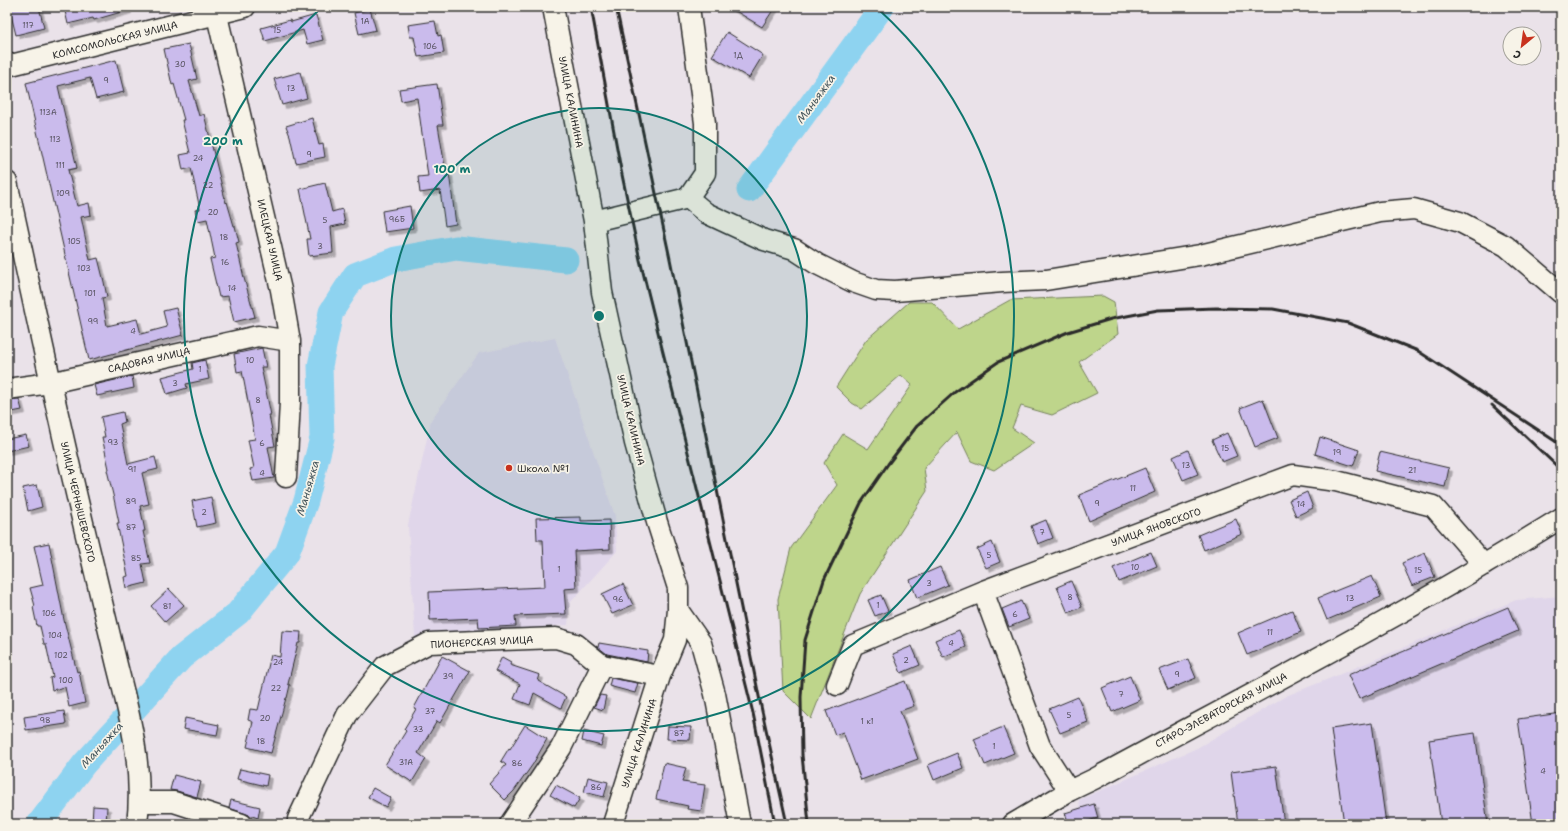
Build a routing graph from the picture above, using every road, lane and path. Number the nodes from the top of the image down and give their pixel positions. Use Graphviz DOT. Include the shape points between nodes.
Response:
graph roads {
  1 [pos="245,7"];
  2 [pos="553,7"];
  3 [pos="689,7"];
  4 [pos="216,11"];
  5 [pos="7,66"];
  6 [pos="7,182"];
  7 [pos="688,198"];
  8 [pos="594,221"];
  9 [pos="1561,293"];
  10 [pos="290,341"];
  11 [pos="50,383"];
  12 [pos="7,389"];
  13 [pos="286,477"];
  14 [pos="1561,518"];
  15 [pos="1484,566"];
  16 [pos="983,591"];
  17 [pos="678,610"];
  18 [pos="602,665"];
  19 [pos="660,676"];
  20 [pos="837,685"];
  21 [pos="1070,791"];
  22 [pos="140,802"];
  23 [pos="137,824"];
  24 [pos="242,824"];
  25 [pos="298,824"];
  26 [pos="510,824"];
  27 [pos="613,824"];
  28 [pos="740,824"];
  29 [pos="1013,824"];
  1 -- 4 [label="street, КОМСОМОЛЬСКАЯ УЛИЦА"];
  2 -- 8 [label="street, УЛИЦА КАЛИНИНА"];
  3 -- 7 [label="street" via="705,130 705,173"];
  4 -- 5 [label="street, КОМСОМОЛЬСКАЯ УЛИЦА"];
  4 -- 10 [label="street, ИЛЕЦКАЯ УЛИЦА" via="282,290"];
  6 -- 11 [label="street, УЛИЦА ЧЕРНЫШЕВСКОГО"];
  7 -- 8 [label="street"];
  7 -- 9 [label="street" via="706,213 764,240 794,249 817,264 876,290 895,291 1046,280 1200,255 1380,212 1414,209 1460,222 1506,246"];
  8 -- 17 [label="street, УЛИЦА КАЛИНИНА" via="602,292 628,413 657,522 678,588"];
  10 -- 11 [label="street, САДОВАЯ УЛИЦА" via="258,336"];
  10 -- 13 [label="street, ИЛЕЦКАЯ УЛИЦА"];
  11 -- 12 [label="street, САДОВАЯ УЛИЦА"];
  11 -- 22 [label="street, УЛИЦА ЧЕРНЫШЕВСКОГО" via="124,690 134,742"];
  14 -- 15 [label="street, СТАРО-ЭЛЕВАТОРСКАЯ УЛИЦА"];
  15 -- 16 [label="street, УЛИЦА ЯНОВСКОГО" via="1433,506 1336,481 1293,475"];
  15 -- 21 [label="street, СТАРО-ЭЛЕВАТОРСКАЯ УЛИЦА" via="1338,648"];
  16 -- 20 [label="street, УЛИЦА ЯНОВСКОГО" via="853,645"];
  16 -- 21 [label="street" via="1040,746"];
  17 -- 19 [label="street, УЛИЦА КАЛИНИНА" via="675,640"];
  17 -- 28 [label="street" via="701,644 715,694"];
  18 -- 19 [label="street, ПИОНЕРСКАЯ УЛИЦА"];
  18 -- 25 [label="street, ПИОНЕРСКАЯ УЛИЦА" via="576,644 556,638 429,643 385,666 348,715 298,819"];
  18 -- 26 [label="street" via="562,748"];
  19 -- 27 [label="street, УЛИЦА КАЛИНИНА"];
  21 -- 29 [label="street, СТАРО-ЭЛЕВАТОРСКАЯ УЛИЦА"];
  22 -- 23 [label="street, УЛИЦА ЧЕРНЫШЕВСКОГО"];
  22 -- 24 [label="street" via="174,802"];
}
